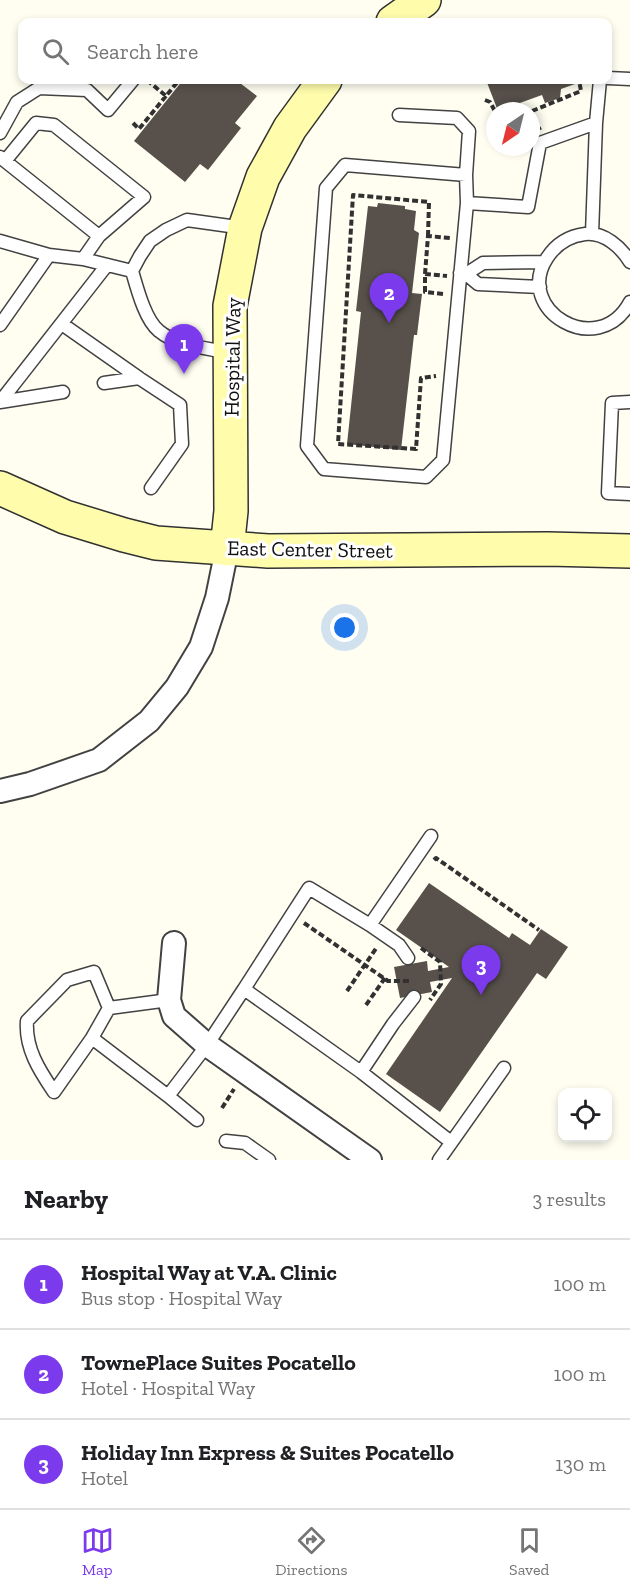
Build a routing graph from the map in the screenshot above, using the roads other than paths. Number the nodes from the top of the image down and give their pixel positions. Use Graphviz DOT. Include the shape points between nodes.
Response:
graph roads {
  1 [pos="424,0"];
  2 [pos="399,18"];
  3 [pos="612,78"];
  4 [pos="630,79"];
  5 [pos="130,84"];
  6 [pos="322,84"];
  7 [pos="600,84"];
  8 [pos="399,115"];
  9 [pos="596,123"];
  10 [pos="0,133"];
  11 [pos="3,159"];
  12 [pos="466,175"];
  13 [pos="468,203"];
  14 [pos="245,228"];
  15 [pos="592,234"];
  16 [pos="99,236"];
  17 [pos="0,241"];
  18 [pos="628,253"];
  19 [pos="49,255"];
  20 [pos="83,259"];
  21 [pos="544,262"];
  22 [pos="107,265"];
  23 [pos="132,271"];
  24 [pos="463,274"];
  25 [pos="540,287"];
  26 [pos="630,302"];
  27 [pos="62,324"];
  28 [pos="0,325"];
  29 [pos="231,354"];
  30 [pos="139,378"];
  31 [pos="104,383"];
  32 [pos="63,392"];
  33 [pos="630,402"];
  34 [pos="0,488"];
  35 [pos="151,488"];
  36 [pos="630,494"];
  37 [pos="227,549"];
  38 [pos="630,551"];
  39 [pos="0,791"];
  40 [pos="431,836"];
  41 [pos="370,925"];
  42 [pos="174,943"];
  43 [pos="408,958"];
  44 [pos="244,989"];
  45 [pos="414,997"];
  46 [pos="169,1000"];
  47 [pos="108,1008"];
  48 [pos="92,1038"];
  49 [pos="207,1046"];
  50 [pos="504,1068"];
  51 [pos="362,1072"];
  52 [pos="168,1096"];
  53 [pos="197,1120"];
  54 [pos="226,1141"];
  55 [pos="451,1142"];
  56 [pos="269,1160"];
  57 [pos="370,1160"];
  58 [pos="439,1160"];
  1 -- 2 [label="street"];
  3 -- 4 [label="lane"];
  5 -- 10 [label="lane" via="108,110 87,90 39,88 18,102"];
  6 -- 14 [label="street, Hospital Way" via="290,128 263,177"];
  7 -- 9 [label="lane"];
  8 -- 12 [label="lane" via="456,118 469,131"];
  9 -- 13 [label="lane" via="540,143 528,207"];
  9 -- 15 [label="lane"];
  11 -- 16 [label="lane"];
  11 -- 16 [label="lane" via="36,123 54,125 144,197"];
  12 -- 13 [label="lane"];
  12 -- 24 [label="lane" via="345,165 326,188 307,446 324,469 426,477 443,460"];
  13 -- 24 [label="lane"];
  14 -- 23 [label="lane" via="186,220 150,241"];
  14 -- 29 [label="street, Hospital Way" via="230,306"];
  15 -- 18 [label="lane"];
  15 -- 21 [label="lane" via="562,242"];
  16 -- 20 [label="lane"];
  17 -- 19 [label="lane"];
  19 -- 20 [label="lane"];
  19 -- 28 [label="lane"];
  20 -- 22 [label="lane"];
  21 -- 24 [label="lane" via="483,263"];
  21 -- 25 [label="lane"];
  22 -- 23 [label="lane"];
  22 -- 27 [label="lane"];
  23 -- 29 [label="lane" via="142,303 157,330 174,340"];
  24 -- 25 [label="lane" via="478,284"];
  25 -- 26 [label="lane" via="553,315 575,328 600,328 612,323"];
  27 -- 30 [label="lane"];
  27 -- 32 [label="lane" via="0,402"];
  29 -- 37 [label="street, Hospital Way" via="231,511"];
  30 -- 31 [label="lane"];
  30 -- 35 [label="lane" via="180,405 182,444"];
  33 -- 36 [label="lane" via="612,403 608,493"];
  34 -- 37 [label="street, East Center Street" via="65,517 123,536"];
  37 -- 38 [label="street, East Center Street"];
  37 -- 39 [label="street" via="201,647 177,687 149,721 99,760"];
  40 -- 41 [label="lane"];
  41 -- 43 [label="lane" via="399,945"];
  41 -- 44 [label="lane" via="309,888"];
  42 -- 46 [label="street"];
  44 -- 49 [label="lane"];
  44 -- 51 [label="lane"];
  45 -- 51 [label="lane"];
  46 -- 47 [label="lane"];
  46 -- 49 [label="street" via="174,1016"];
  47 -- 48 [label="lane"];
  47 -- 48 [label="lane" via="94,972 67,980 27,1021 26,1035 38,1067 54,1092"];
  48 -- 52 [label="lane"];
  49 -- 52 [label="lane"];
  49 -- 57 [label="street"];
  50 -- 55 [label="lane"];
  51 -- 55 [label="lane"];
  52 -- 53 [label="lane"];
  54 -- 56 [label="lane" via="245,1143"];
  55 -- 58 [label="lane"];
}
